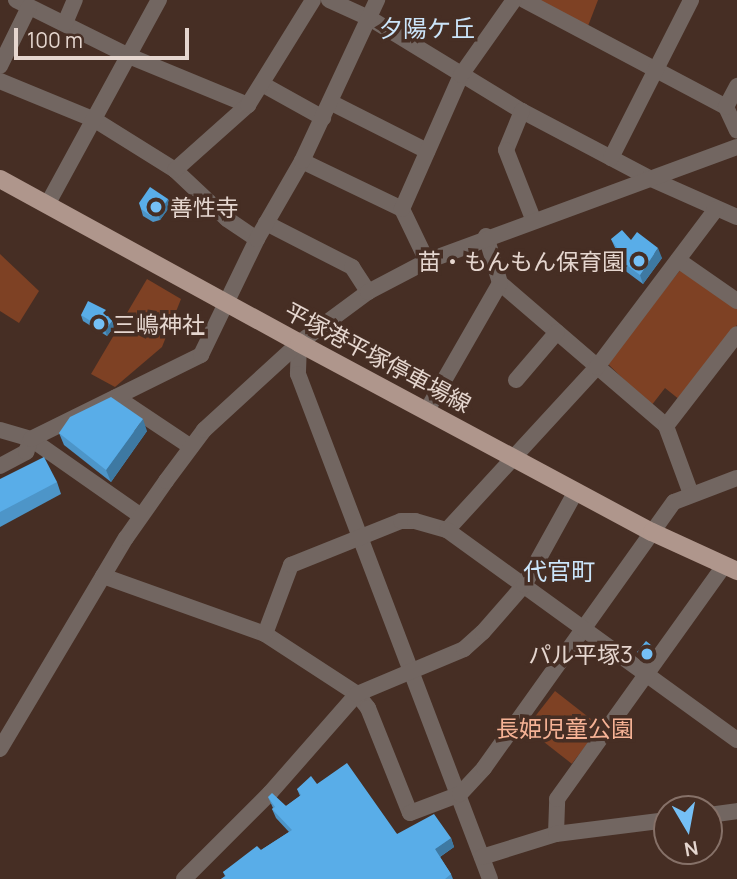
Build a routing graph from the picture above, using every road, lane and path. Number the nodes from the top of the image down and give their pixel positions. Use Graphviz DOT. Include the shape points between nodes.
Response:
graph roads {
  1 [pos="75,0"];
  2 [pos="159,0"];
  3 [pos="313,0"];
  4 [pos="329,0"];
  5 [pos="377,0"];
  6 [pos="514,0"];
  7 [pos="524,0"];
  8 [pos="691,0"];
  9 [pos="23,4"];
  10 [pos="371,19"];
  11 [pos="65,23"];
  12 [pos="130,56"];
  13 [pos="0,66"];
  14 [pos="654,68"];
  15 [pos="461,75"];
  16 [pos="0,80"];
  17 [pos="261,84"];
  18 [pos="737,86"];
  19 [pos="330,102"];
  20 [pos="248,105"];
  21 [pos="726,107"];
  22 [pos="522,111"];
  23 [pos="323,118"];
  24 [pos="95,120"];
  25 [pos="737,131"];
  26 [pos="737,147"];
  27 [pos="428,151"];
  28 [pos="611,158"];
  29 [pos="302,161"];
  30 [pos="175,170"];
  31 [pos="649,178"];
  32 [pos="0,179"];
  33 [pos="47,205"];
  34 [pos="402,209"];
  35 [pos="716,209"];
  36 [pos="737,217"];
  37 [pos="533,219"];
  38 [pos="265,223"];
  39 [pos="486,236"];
  40 [pos="257,239"];
  41 [pos="678,260"];
  42 [pos="427,261"];
  43 [pos="500,282"];
  44 [pos="368,292"];
  45 [pos="737,301"];
  46 [pos="227,303"];
  47 [pos="557,332"];
  48 [pos="737,334"];
  49 [pos="299,344"];
  50 [pos="597,368"];
  51 [pos="516,380"];
  52 [pos="116,397"];
  53 [pos="426,410"];
  54 [pos="666,426"];
  55 [pos="0,430"];
  56 [pos="31,439"];
  57 [pos="191,447"];
  58 [pos="511,456"];
  59 [pos="0,466"];
  60 [pos="737,478"];
  61 [pos="576,491"];
  62 [pos="691,494"];
  63 [pos="141,516"];
  64 [pos="447,530"];
  65 [pos="652,531"];
  66 [pos="361,538"];
  67 [pos="730,569"];
  68 [pos="103,576"];
  69 [pos="524,585"];
  70 [pos="584,630"];
  71 [pos="265,634"];
  72 [pos="412,671"];
  73 [pos="646,672"];
  74 [pos="357,694"];
  75 [pos="737,740"];
  76 [pos="0,750"];
  77 [pos="460,793"];
  78 [pos="653,822"];
  79 [pos="556,834"];
  80 [pos="482,858"];
  81 [pos="184,879"];
  82 [pos="490,879"];
  1 -- 11 [label="street"];
  2 -- 12 [label="street"];
  3 -- 17 [label="street"];
  4 -- 10 [label="street"];
  5 -- 10 [label="street"];
  6 -- 15 [label="street"];
  7 -- 14 [label="street"];
  8 -- 14 [label="street"];
  9 -- 11 [label="street"];
  9 -- 13 [label="street"];
  10 -- 15 [label="street"];
  10 -- 19 [label="street"];
  11 -- 12 [label="street"];
  12 -- 20 [label="street"];
  12 -- 24 [label="street"];
  14 -- 21 [label="street"];
  14 -- 28 [label="street"];
  15 -- 22 [label="street"];
  15 -- 27 [label="street"];
  16 -- 24 [label="street"];
  17 -- 20 [label="street"];
  17 -- 23 [label="street"];
  18 -- 21 [label="street"];
  19 -- 23 [label="street"];
  19 -- 27 [label="street"];
  20 -- 30 [label="street"];
  21 -- 25 [label="street"];
  22 -- 28 [label="street"];
  22 -- 37 [label="street" via="506,150"];
  23 -- 29 [label="street"];
  24 -- 30 [label="street"];
  24 -- 33 [label="street"];
  26 -- 31 [label="street"];
  27 -- 34 [label="street"];
  28 -- 31 [label="street"];
  29 -- 34 [label="street"];
  29 -- 38 [label="street"];
  30 -- 40 [label="street" via="227,219"];
  31 -- 35 [label="street"];
  31 -- 37 [label="street"];
  32 -- 33 [label="main road, 平塚港平塚停車場線"];
  33 -- 46 [label="main road, 平塚港平塚停車場線"];
  34 -- 42 [label="street"];
  35 -- 36 [label="street"];
  35 -- 41 [label="street"];
  37 -- 39 [label="street"];
  38 -- 40 [label="street"];
  38 -- 44 [label="street" via="352,267"];
  39 -- 42 [label="street"];
  39 -- 43 [label="street"];
  40 -- 46 [label="street"];
  41 -- 45 [label="street"];
  41 -- 50 [label="street"];
  42 -- 44 [label="street"];
  43 -- 47 [label="street"];
  43 -- 53 [label="street"];
  44 -- 49 [label="street"];
  46 -- 49 [label="main road, 平塚港平塚停車場線"];
  46 -- 52 [label="street" via="201,355"];
  47 -- 50 [label="street"];
  47 -- 51 [label="street"];
  48 -- 54 [label="street"];
  49 -- 53 [label="main road, 平塚港平塚停車場線"];
  49 -- 57 [label="street"];
  49 -- 66 [label="street" via="299,374"];
  50 -- 54 [label="street"];
  50 -- 58 [label="street"];
  52 -- 56 [label="street"];
  52 -- 57 [label="street"];
  53 -- 58 [label="main road, 平塚港平塚停車場線"];
  54 -- 62 [label="street"];
  55 -- 56 [label="street"];
  56 -- 59 [label="street" via="26,452"];
  56 -- 63 [label="street"];
  57 -- 63 [label="street"];
  58 -- 61 [label="main road, 平塚港平塚停車場線"];
  58 -- 64 [label="street"];
  60 -- 62 [label="street"];
  61 -- 65 [label="main road, 平塚港平塚停車場線"];
  61 -- 69 [label="street"];
  62 -- 65 [label="street" via="674,502"];
  63 -- 68 [label="street"];
  64 -- 66 [label="street" via="401,521"];
  64 -- 69 [label="street"];
  65 -- 67 [label="main road, 平塚港平塚停車場線"];
  65 -- 70 [label="street"];
  66 -- 71 [label="street" via="291,565"];
  66 -- 72 [label="street"];
  67 -- 73 [label="street"];
  68 -- 71 [label="street"];
  68 -- 76 [label="street"];
  69 -- 70 [label="street"];
  69 -- 72 [label="street" via="464,649"];
  70 -- 73 [label="street"];
  70 -- 77 [label="street" via="484,768"];
  71 -- 74 [label="street"];
  72 -- 74 [label="street"];
  72 -- 77 [label="street"];
  73 -- 75 [label="street"];
  73 -- 79 [label="street" via="557,799"];
  74 -- 77 [label="street" via="368,708 410,813"];
  74 -- 81 [label="street" via="270,793"];
  77 -- 80 [label="street"];
  78 -- 79 [label="street"];
  79 -- 80 [label="street"];
  80 -- 82 [label="street"];
}
